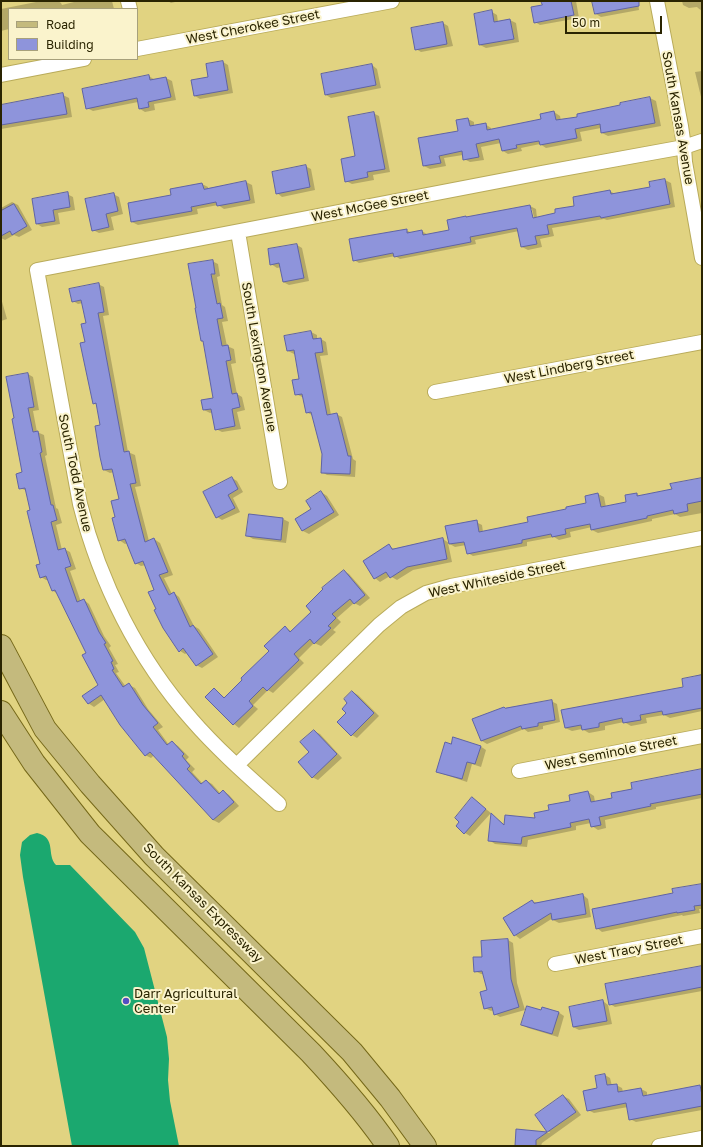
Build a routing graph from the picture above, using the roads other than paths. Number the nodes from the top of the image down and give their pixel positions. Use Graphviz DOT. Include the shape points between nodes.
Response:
graph roads {
  1 [pos="392,1"];
  2 [pos="657,1"];
  3 [pos="138,48"];
  4 [pos="79,60"];
  5 [pos="1,75"];
  6 [pos="702,141"];
  7 [pos="684,147"];
  8 [pos="238,232"];
  9 [pos="702,258"];
  10 [pos="37,270"];
  11 [pos="702,342"];
  12 [pos="435,392"];
  13 [pos="280,482"];
  14 [pos="702,538"];
  15 [pos="1,646"];
  16 [pos="1,712"];
  17 [pos="702,736"];
  18 [pos="237,765"];
  19 [pos="519,771"];
  20 [pos="279,804"];
  21 [pos="702,936"];
  22 [pos="555,964"];
  23 [pos="702,1138"];
  24 [pos="388,1146"];
  25 [pos="425,1146"];
  26 [pos="659,1146"];
  1 -- 3 [label="street, West Cherokee Street"];
  2 -- 7 [label="street, South Kansas Avenue"];
  4 -- 5 [label="street"];
  6 -- 7 [label="street, West McGee Street"];
  7 -- 8 [label="street, West McGee Street"];
  7 -- 9 [label="street, South Kansas Avenue"];
  8 -- 10 [label="street, West McGee Street"];
  8 -- 13 [label="street, South Lexington Avenue"];
  10 -- 18 [label="street, South Todd Avenue" via="74,475 96,558 128,627 152,668 192,720"];
  11 -- 12 [label="street, West Lindberg Street"];
  14 -- 18 [label="street, West Whiteside Street" via="426,593 401,607 379,624"];
  15 -- 25 [label="main road, South Kansas Expressway" via="45,729 90,784 154,856 352,1052"];
  16 -- 24 [label="main road" via="34,763 90,834 344,1088"];
  17 -- 19 [label="street, West Seminole Street"];
  18 -- 20 [label="street, South Todd Avenue"];
  21 -- 22 [label="street, West Tracy Street"];
  23 -- 26 [label="street"];
}
